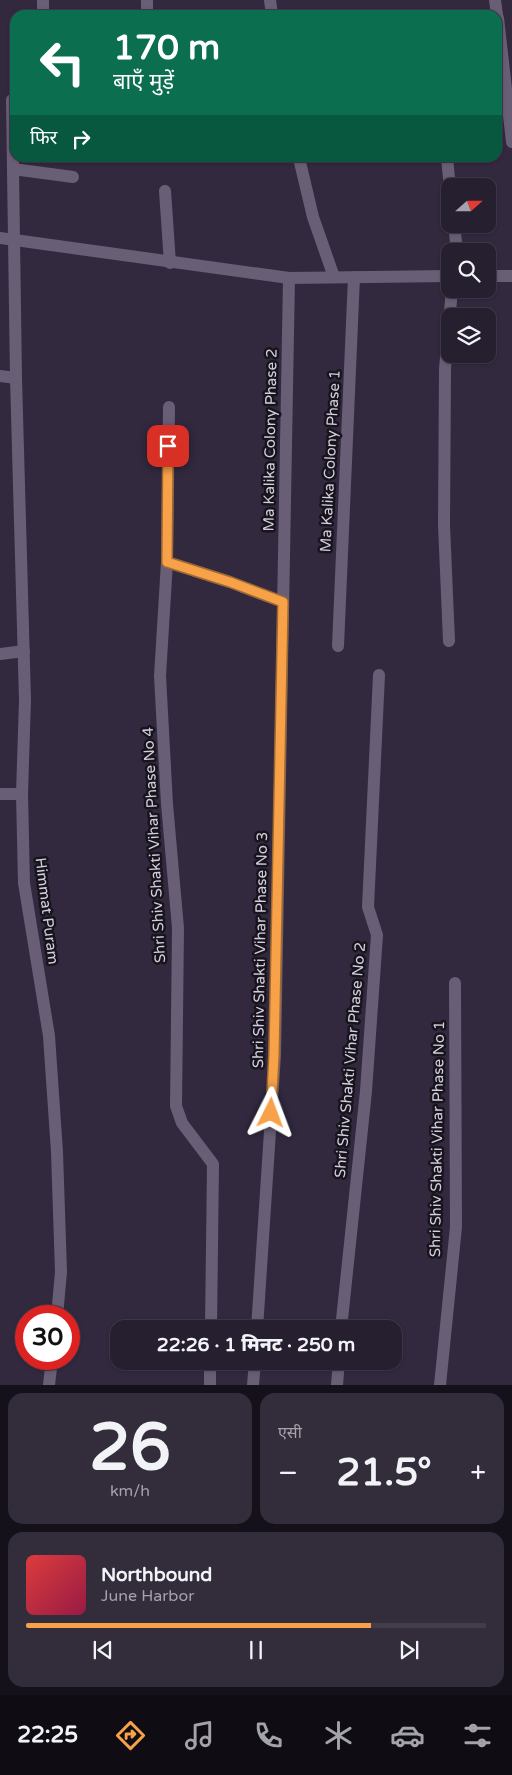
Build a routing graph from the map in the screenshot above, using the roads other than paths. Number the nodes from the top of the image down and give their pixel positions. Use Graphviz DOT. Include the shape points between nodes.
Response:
graph roads {
  1 [pos="502,58"];
  2 [pos="9,100"];
  3 [pos="10,117"];
  4 [pos="512,142"];
  5 [pos="13,162"];
  6 [pos="300,162"];
  7 [pos="447,162"];
  8 [pos="13,169"];
  9 [pos="73,177"];
  10 [pos="449,178"];
  11 [pos="165,191"];
  12 [pos="0,238"];
  13 [pos="14,240"];
  14 [pos="170,263"];
  15 [pos="441,276"];
  16 [pos="496,276"];
  17 [pos="512,276"];
  18 [pos="334,277"];
  19 [pos="354,277"];
  20 [pos="289,278"];
  21 [pos="451,298"];
  22 [pos="0,376"];
  23 [pos="16,378"];
  24 [pos="169,407"];
  25 [pos="167,562"];
  26 [pos="283,602"];
  27 [pos="449,641"];
  28 [pos="338,646"];
  29 [pos="24,651"];
  30 [pos="0,654"];
  31 [pos="379,675"];
  32 [pos="0,794"];
  33 [pos="22,794"];
  34 [pos="455,984"];
  35 [pos="57,1305"];
  36 [pos="211,1320"];
  37 [pos="258,1320"];
  38 [pos="342,1320"];
  39 [pos="51,1370"];
  40 [pos="210,1370"];
  41 [pos="254,1370"];
  42 [pos="338,1370"];
  43 [pos="49,1385"];
  44 [pos="210,1385"];
  45 [pos="253,1385"];
  46 [pos="337,1385"];
  47 [pos="440,1385"];
  1 -- 4 [label="street"];
  2 -- 3 [label="street, Himmat Puram"];
  5 -- 8 [label="street, Himmat Puram"];
  6 -- 18 [label="street" via="313,217"];
  7 -- 10 [label="street"];
  8 -- 9 [label="street"];
  8 -- 13 [label="street, Himmat Puram"];
  11 -- 14 [label="street"];
  12 -- 13 [label="street"];
  13 -- 14 [label="street"];
  13 -- 23 [label="street, Himmat Puram"];
  14 -- 20 [label="street"];
  15 -- 19 [label="street"];
  16 -- 17 [label="street"];
  18 -- 19 [label="street"];
  18 -- 20 [label="street"];
  19 -- 28 [label="street, Ma Kalika Colony Phase 1"];
  20 -- 26 [label="street, Ma Kalika Colony Phase 2"];
  21 -- 27 [label="street" via="445,369 444,525"];
  22 -- 23 [label="street"];
  23 -- 29 [label="street, Himmat Puram"];
  24 -- 25 [label="street, Shri Shiv Shakti Vihar Phase No 4"];
  25 -- 26 [label="street"];
  25 -- 36 [label="street, Shri Shiv Shakti Vihar Phase No 4" via="160,676 166,804 178,928 176,1106 182,1123 213,1164"];
  26 -- 37 [label="street, Shri Shiv Shakti Vihar Phase No 3" via="274,1055"];
  29 -- 30 [label="street"];
  29 -- 33 [label="street, Himmat Puram"];
  31 -- 38 [label="street, Shri Shiv Shakti Vihar Phase No 2" via="368,907 377,935 366,1091"];
  32 -- 33 [label="street"];
  33 -- 35 [label="street, Himmat Puram" via="24,883 49,1036 61,1272"];
  34 -- 47 [label="street, Shri Shiv Shakti Vihar Phase No 1" via="456,1227"];
  39 -- 43 [label="street"];
  40 -- 44 [label="street"];
  41 -- 45 [label="street"];
  42 -- 46 [label="street"];
}
